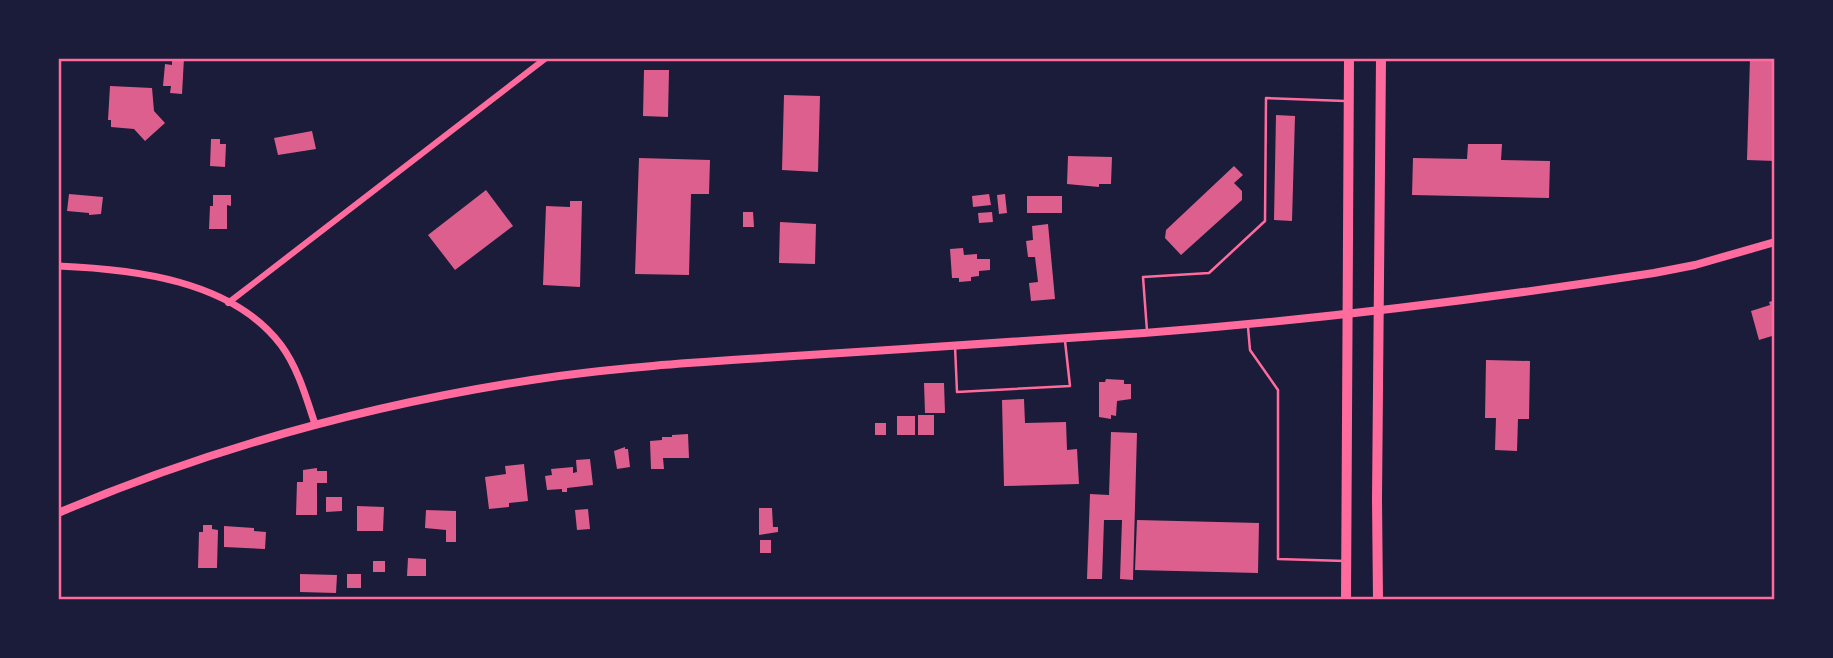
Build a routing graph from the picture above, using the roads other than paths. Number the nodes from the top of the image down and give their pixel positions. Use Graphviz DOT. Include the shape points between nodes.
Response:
graph roads {
  1 [pos="546,58"];
  2 [pos="1349,58"];
  3 [pos="1381,58"];
  4 [pos="1349,101"];
  5 [pos="1775,242"];
  6 [pos="58,266"];
  7 [pos="228,303"];
  8 [pos="1378,311"];
  9 [pos="1347,314"];
  10 [pos="1247,324"];
  11 [pos="1147,332"];
  12 [pos="1065,338"];
  13 [pos="955,345"];
  14 [pos="315,424"];
  15 [pos="58,513"];
  16 [pos="1345,561"];
  17 [pos="1346,600"];
  18 [pos="1378,600"];
  1 -- 7 [label="street"];
  2 -- 4 [label="highway"];
  3 -- 8 [label="highway"];
  4 -- 9 [label="highway"];
  4 -- 11 [label="lane" via="1266,98 1265,221 1209,273 1143,277"];
  5 -- 8 [label="main road" via="1654,273"];
  6 -- 7 [label="street" via="156,278"];
  7 -- 14 [label="street" via="279,343 299,378"];
  8 -- 9 [label="main road"];
  8 -- 18 [label="highway"];
  9 -- 10 [label="main road"];
  9 -- 16 [label="highway"];
  10 -- 11 [label="main road"];
  10 -- 16 [label="lane" via="1250,349 1278,390 1278,559"];
  11 -- 12 [label="main road"];
  12 -- 13 [label="main road"];
  12 -- 13 [label="lane" via="1070,386 957,392"];
  13 -- 14 [label="main road" via="562,375 432,397"];
  14 -- 15 [label="main road" via="173,468"];
  16 -- 17 [label="highway"];
}
